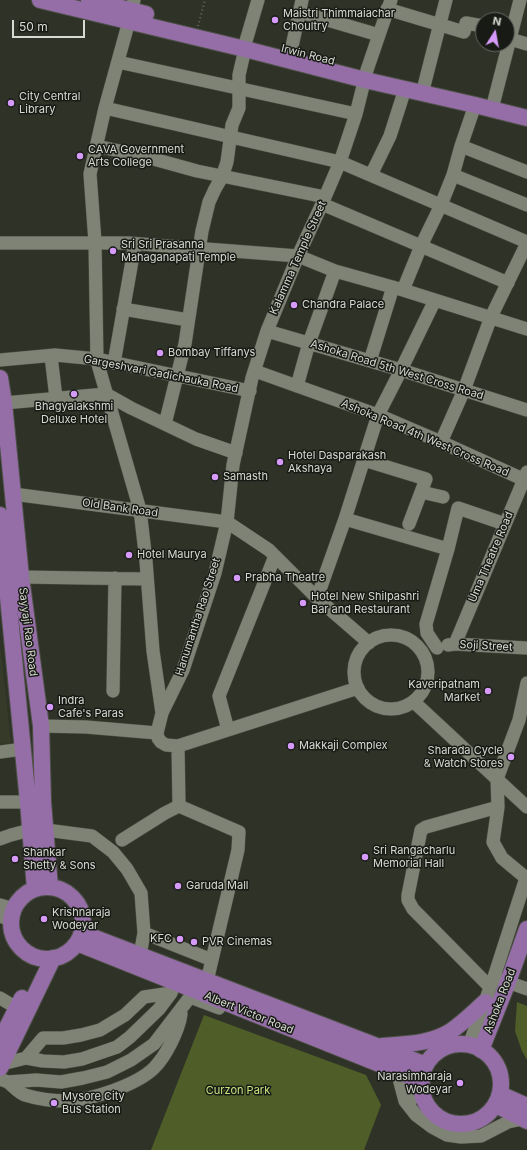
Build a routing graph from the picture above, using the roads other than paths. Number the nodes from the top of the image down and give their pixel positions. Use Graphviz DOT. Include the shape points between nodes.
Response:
graph roads {
  1 [pos="40,0"];
  2 [pos="89,0"];
  3 [pos="258,0"];
  4 [pos="446,0"];
  5 [pos="520,0"];
  6 [pos="389,5"];
  7 [pos="301,6"];
  8 [pos="132,11"];
  9 [pos="515,17"];
  10 [pos="440,24"];
  11 [pos="475,25"];
  12 [pos="379,35"];
  13 [pos="515,37"];
  14 [pos="527,44"];
  15 [pos="246,45"];
  16 [pos="291,51"];
  17 [pos="506,52"];
  18 [pos="118,62"];
  19 [pos="366,75"];
  20 [pos="424,86"];
  21 [pos="239,89"];
  22 [pos="405,89"];
  23 [pos="494,101"];
  24 [pos="475,105"];
  25 [pos="104,108"];
  26 [pos="527,110"];
  27 [pos="356,114"];
  28 [pos="527,118"];
  29 [pos="231,137"];
  30 [pos="96,146"];
  31 [pos="461,146"];
  32 [pos="340,162"];
  33 [pos="527,172"];
  34 [pos="453,175"];
  35 [pos="222,176"];
  36 [pos="371,176"];
  37 [pos="324,200"];
  38 [pos="441,205"];
  39 [pos="527,205"];
  40 [pos="95,242"];
  41 [pos="527,242"];
  42 [pos="0,243"];
  43 [pos="135,244"];
  44 [pos="422,246"];
  45 [pos="200,248"];
  46 [pos="298,256"];
  47 [pos="524,257"];
  48 [pos="335,271"];
  49 [pos="508,283"];
  50 [pos="398,288"];
  51 [pos="435,300"];
  52 [pos="123,309"];
  53 [pos="491,317"];
  54 [pos="188,320"];
  55 [pos="527,328"];
  56 [pos="266,331"];
  57 [pos="309,343"];
  58 [pos="51,356"];
  59 [pos="97,359"];
  60 [pos="0,360"];
  61 [pos="370,361"];
  62 [pos="114,363"];
  63 [pos="401,370"];
  64 [pos="255,371"];
  65 [pos="177,376"];
  66 [pos="0,378"];
  67 [pos="296,386"];
  68 [pos="464,390"];
  69 [pos="250,391"];
  70 [pos="106,394"];
  71 [pos="56,398"];
  72 [pos="4,403"];
  73 [pos="527,410"];
  74 [pos="378,415"];
  75 [pos="165,424"];
  76 [pos="441,442"];
  77 [pos="236,453"];
  78 [pos="364,460"];
  79 [pos="526,477"];
  80 [pos="421,492"];
  81 [pos="13,494"];
  82 [pos="443,497"];
  83 [pos="140,510"];
  84 [pos="0,515"];
  85 [pos="345,519"];
  86 [pos="227,522"];
  87 [pos="409,524"];
  88 [pos="505,524"];
  89 [pos="448,549"];
  90 [pos="275,556"];
  91 [pos="21,577"];
  92 [pos="115,578"];
  93 [pos="147,579"];
  94 [pos="317,598"];
  95 [pos="369,643"];
  96 [pos="455,644"];
  97 [pos="437,648"];
  98 [pos="527,648"];
  99 [pos="425,656"];
  100 [pos="527,683"];
  101 [pos="358,688"];
  102 [pos="113,692"];
  103 [pos="414,702"];
  104 [pos="162,713"];
  105 [pos="40,726"];
  106 [pos="228,730"];
  107 [pos="157,733"];
  108 [pos="178,746"];
  109 [pos="23,749"];
  110 [pos="0,752"];
  111 [pos="497,779"];
  112 [pos="0,802"];
  113 [pos="28,802"];
  114 [pos="179,806"];
  115 [pos="498,807"];
  116 [pos="527,807"];
  117 [pos="38,830"];
  118 [pos="0,839"];
  119 [pos="122,840"];
  120 [pos="42,888"];
  121 [pos="6,912"];
  122 [pos="527,929"];
  123 [pos="144,933"];
  124 [pos="80,938"];
  125 [pos="140,955"];
  126 [pos="47,958"];
  127 [pos="212,960"];
  128 [pos="207,981"];
  129 [pos="494,987"];
  130 [pos="173,988"];
  131 [pos="527,989"];
  132 [pos="0,998"];
  133 [pos="183,1006"];
  134 [pos="17,1008"];
  135 [pos="0,1040"];
  136 [pos="376,1046"];
  137 [pos="475,1048"];
  138 [pos="26,1058"];
  139 [pos="426,1065"];
  140 [pos="397,1071"];
  141 [pos="2,1072"];
  142 [pos="422,1087"];
  143 [pos="498,1100"];
  144 [pos="405,1102"];
  145 [pos="526,1115"];
  1 -- 8 [label="main road"];
  2 -- 8 [label="main road, Irwin Road"];
  3 -- 15 [label="street"];
  4 -- 10 [label="street"];
  5 -- 9 [label="street"];
  6 -- 10 [label="street"];
  6 -- 12 [label="street, Kalamma Temple Street"];
  7 -- 12 [label="street"];
  7 -- 16 [label="street"];
  8 -- 15 [label="main road"];
  8 -- 15 [label="main road, Irwin Road" via="198,28"];
  8 -- 18 [label="street"];
  10 -- 11 [label="street" via="464,32 466,23"];
  10 -- 20 [label="street"];
  12 -- 19 [label="street, Kalamma Temple Street"];
  13 -- 14 [label="street"];
  15 -- 16 [label="main road, Irwin Road"];
  15 -- 19 [label="main road"];
  15 -- 21 [label="street" via="239,75"];
  16 -- 19 [label="main road, Irwin Road"];
  17 -- 23 [label="street"];
  18 -- 21 [label="street"];
  18 -- 25 [label="street"];
  19 -- 20 [label="main road, Irwin Road"];
  19 -- 22 [label="main road"];
  19 -- 27 [label="street, Kalamma Temple Street"];
  20 -- 23 [label="main road, Irwin Road"];
  21 -- 27 [label="street"];
  21 -- 29 [label="street" via="239,108 232,125"];
  22 -- 24 [label="main road"];
  22 -- 36 [label="street" via="390,136"];
  23 -- 26 [label="main road, Irwin Road"];
  24 -- 28 [label="main road"];
  24 -- 31 [label="street"];
  25 -- 29 [label="street"];
  25 -- 30 [label="street"];
  27 -- 32 [label="street, Kalamma Temple Street"];
  29 -- 32 [label="street"];
  29 -- 35 [label="street" via="228,162"];
  30 -- 35 [label="street"];
  30 -- 40 [label="street" via="90,174"];
  31 -- 33 [label="street"];
  31 -- 34 [label="street"];
  32 -- 36 [label="street"];
  32 -- 37 [label="street, Kalamma Temple Street"];
  34 -- 38 [label="street"];
  34 -- 39 [label="street"];
  35 -- 37 [label="street"];
  35 -- 45 [label="street" via="209,202"];
  36 -- 38 [label="street"];
  37 -- 44 [label="street"];
  37 -- 46 [label="street, Kalamma Temple Street"];
  38 -- 41 [label="street"];
  38 -- 44 [label="street"];
  40 -- 42 [label="street"];
  40 -- 43 [label="street"];
  40 -- 59 [label="street"];
  41 -- 47 [label="street"];
  43 -- 45 [label="street"];
  43 -- 52 [label="street"];
  44 -- 49 [label="street"];
  44 -- 50 [label="street"];
  45 -- 46 [label="street"];
  45 -- 54 [label="street"];
  46 -- 48 [label="street"];
  46 -- 56 [label="street, Kalamma Temple Street"];
  47 -- 49 [label="street"];
  48 -- 50 [label="street"];
  48 -- 57 [label="street"];
  49 -- 53 [label="street"];
  50 -- 51 [label="street"];
  50 -- 61 [label="street"];
  51 -- 53 [label="street"];
  51 -- 63 [label="street"];
  52 -- 54 [label="street"];
  52 -- 62 [label="street"];
  53 -- 55 [label="street"];
  53 -- 68 [label="street"];
  54 -- 65 [label="street"];
  56 -- 57 [label="street, Ashoka Road 5th West Cross Road"];
  56 -- 64 [label="street, Kalamma Temple Street"];
  57 -- 61 [label="street, Ashoka Road 5th West Cross Road"];
  57 -- 67 [label="street"];
  58 -- 59 [label="street, Gargeshvari Gadichauka Road"];
  58 -- 60 [label="street, Gargeshvari Gadichauka Road"];
  58 -- 71 [label="street"];
  59 -- 62 [label="street, Gargeshvari Gadichauka Road"];
  59 -- 70 [label="street"];
  61 -- 63 [label="street, Ashoka Road 5th West Cross Road"];
  62 -- 65 [label="street, Gargeshvari Gadichauka Road"];
  63 -- 68 [label="street, Ashoka Road 5th West Cross Road"];
  63 -- 74 [label="street"];
  64 -- 67 [label="street, Ashoka Road 4th West Cross Road"];
  64 -- 69 [label="street, Kalamma Temple Street"];
  65 -- 69 [label="street, Gargeshvari Gadichauka Road"];
  65 -- 75 [label="street"];
  66 -- 72 [label="main road, Sayyaji Rao Road"];
  67 -- 74 [label="street, Ashoka Road 4th West Cross Road"];
  68 -- 73 [label="street, Ashoka Road 5th West Cross Road"];
  68 -- 76 [label="street"];
  69 -- 77 [label="street, Kalamma Temple Street"];
  70 -- 71 [label="street"];
  70 -- 75 [label="street"];
  70 -- 83 [label="street"];
  71 -- 72 [label="street"];
  72 -- 81 [label="main road, Sayyaji Rao Road"];
  74 -- 76 [label="street, Ashoka Road 4th West Cross Road"];
  74 -- 78 [label="street"];
  75 -- 77 [label="street" via="196,439"];
  76 -- 79 [label="street, Ashoka Road 4th West Cross Road"];
  77 -- 86 [label="street, Kalamma Temple Street"];
  78 -- 80 [label="street" via="426,479"];
  78 -- 85 [label="street"];
  79 -- 88 [label="street, Uma Theatre Road"];
  80 -- 82 [label="street"];
  80 -- 87 [label="street"];
  81 -- 83 [label="street, Old Bank Road"];
  81 -- 91 [label="main road, Sayyaji Rao Road"];
  83 -- 86 [label="street, Old Bank Road"];
  83 -- 93 [label="street"];
  84 -- 109 [label="main road, Sayyaji Rao Road"];
  85 -- 89 [label="street"];
  85 -- 94 [label="street"];
  86 -- 90 [label="street"];
  86 -- 104 [label="street, Hanumantha Rao Street" via="215,573 183,670"];
  88 -- 89 [label="street" via="458,508"];
  88 -- 96 [label="street, Uma Theatre Road"];
  89 -- 97 [label="street" via="426,624 427,633"];
  90 -- 94 [label="street"];
  90 -- 106 [label="street" via="219,696"];
  91 -- 92 [label="street"];
  91 -- 105 [label="main road, Sayyaji Rao Road"];
  92 -- 93 [label="street"];
  92 -- 102 [label="street"];
  93 -- 104 [label="street" via="153,651"];
  94 -- 95 [label="street"];
  95 -- 99 [label="street" via="381,637 400,637 417,646"];
  95 -- 101 [label="street" via="362,650 354,669"];
  96 -- 97 [label="street, Soji Street"];
  96 -- 98 [label="street, Soji Street"];
  97 -- 99 [label="street, Soji Street"];
  99 -- 103 [label="street" via="428,681"];
  100 -- 111 [label="street" via="519,720"];
  101 -- 103 [label="street" via="364,697 383,708 405,707"];
  101 -- 106 [label="street"];
  103 -- 111 [label="street"];
  104 -- 107 [label="street, Hanumantha Rao Street"];
  105 -- 107 [label="street"];
  105 -- 117 [label="main road, Sayyaji Rao Road" via="43,802"];
  106 -- 108 [label="street"];
  107 -- 108 [label="street" via="161,742"];
  108 -- 114 [label="street"];
  109 -- 110 [label="street"];
  109 -- 113 [label="main road, Sayyaji Rao Road"];
  111 -- 115 [label="street"];
  111 -- 116 [label="street"];
  112 -- 113 [label="street"];
  113 -- 117 [label="main road, Sayyaji Rao Road"];
  114 -- 119 [label="street"];
  114 -- 127 [label="street" via="239,832 238,850"];
  115 -- 129 [label="street" via="493,842 502,858 526,878"];
  115 -- 129 [label="street" via="421,830 408,895 414,909"];
  117 -- 118 [label="street"];
  117 -- 120 [label="main road, Sayyaji Rao Road"];
  117 -- 123 [label="street" via="92,836 113,852 127,869 140,893"];
  120 -- 121 [label="main road" via="26,894"];
  120 -- 124 [label="main road" via="60,889 70,894 77,902 84,922"];
  121 -- 126 [label="main road" via="16,940 22,948 31,955"];
  122 -- 129 [label="main road, Ashoka Road"];
  123 -- 125 [label="street"];
  123 -- 127 [label="street"];
  124 -- 125 [label="main road, Albert Victor Road"];
  124 -- 126 [label="main road" via="71,950"];
  124 -- 130 [label="main road, Albert Victor Road"];
  125 -- 128 [label="main road, Albert Victor Road"];
  126 -- 134 [label="main road"];
  126 -- 141 [label="main road"];
  127 -- 128 [label="street"];
  128 -- 136 [label="main road, Albert Victor Road"];
  129 -- 131 [label="street"];
  129 -- 136 [label="main road" via="451,1031 418,1043"];
  129 -- 137 [label="main road, Ashoka Road"];
  129 -- 137 [label="street"];
  130 -- 138 [label="street" via="144,997 125,1015 100,1030 80,1036 43,1038"];
  130 -- 138 [label="street" via="144,1025 117,1047 82,1059 64,1062"];
  130 -- 140 [label="main road, Albert Victor Road"];
  132 -- 134 [label="street"];
  133 -- 140 [label="street" via="190,997 378,1069"];
  133 -- 141 [label="street" via="154,1044 107,1072 61,1082 36,1080"];
  133 -- 141 [label="street" via="163,1058 154,1069 129,1084 95,1096 68,1101 45,1100 23,1094"];
  134 -- 135 [label="main road"];
  136 -- 139 [label="main road, Albert Victor Road"];
  137 -- 139 [label="main road" via="457,1045 444,1048"];
  137 -- 143 [label="main road" via="491,1058 498,1069 501,1081"];
  138 -- 141 [label="street"];
  139 -- 142 [label="main road"];
  140 -- 142 [label="main road, Albert Victor Road"];
  140 -- 144 [label="street"];
  142 -- 143 [label="main road" via="428,1106 437,1116 449,1122 475,1122 487,1115"];
  142 -- 144 [label="street"];
  143 -- 145 [label="main road"];
  144 -- 145 [label="street" via="416,1115 432,1127 446,1135 461,1137 481,1136"];
}
